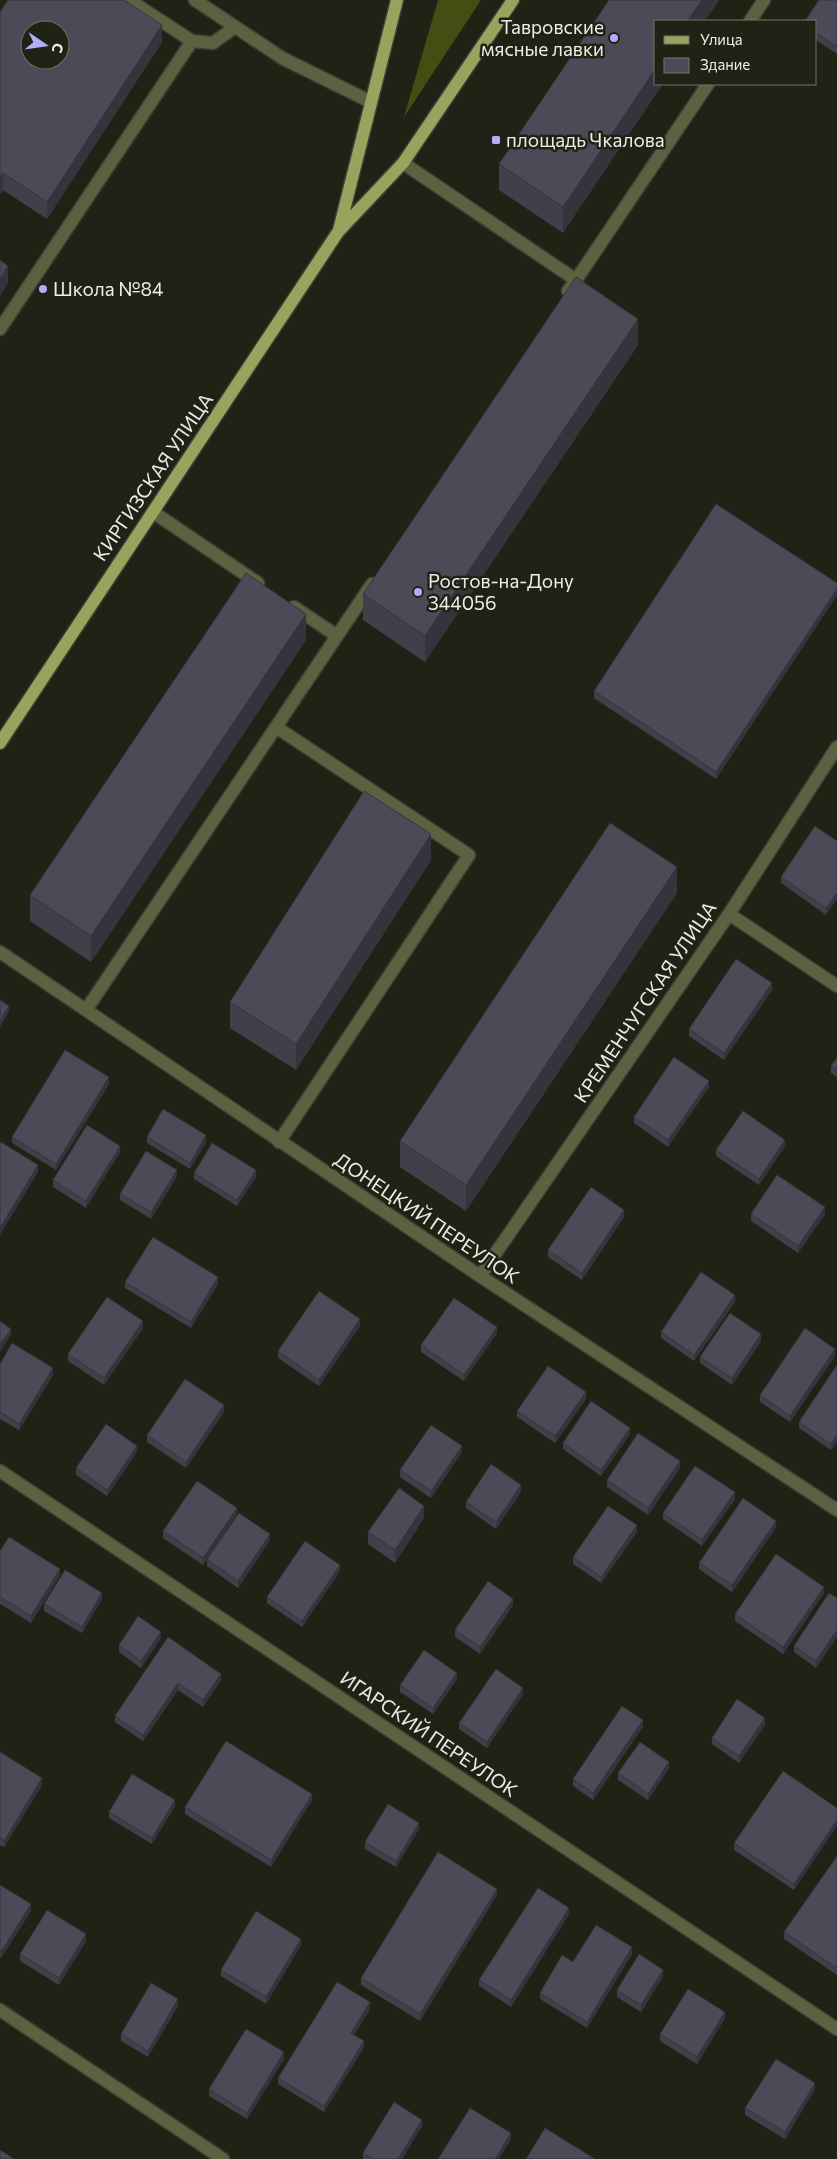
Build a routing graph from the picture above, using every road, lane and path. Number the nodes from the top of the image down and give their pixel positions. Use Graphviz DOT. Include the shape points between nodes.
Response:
graph roads {
  1 [pos="128,0"];
  2 [pos="195,0"];
  3 [pos="397,0"];
  4 [pos="514,0"];
  5 [pos="764,0"];
  6 [pos="751,20"];
  7 [pos="235,27"];
  8 [pos="192,41"];
  9 [pos="707,85"];
  10 [pos="371,102"];
  11 [pos="403,163"];
  12 [pos="338,232"];
  13 [pos="576,280"];
  14 [pos="560,304"];
  15 [pos="0,328"];
  16 [pos="153,512"];
  17 [pos="381,570"];
  18 [pos="265,588"];
  19 [pos="281,598"];
  20 [pos="337,636"];
  21 [pos="276,727"];
  22 [pos="0,742"];
  23 [pos="837,747"];
  24 [pos="729,914"];
  25 [pos="0,952"];
  26 [pos="837,986"];
  27 [pos="86,1010"];
  28 [pos="279,1142"];
  29 [pos="480,1276"];
  30 [pos="0,1471"];
  31 [pos="837,1510"];
  32 [pos="0,2010"];
  33 [pos="837,2029"];
  34 [pos="223,2159"];
  1 -- 8 [label="street"];
  2 -- 7 [label="street"];
  3 -- 10 [label="main road, КИРГИЗСКАЯ УЛИЦА"];
  4 -- 11 [label="main road, КИРГИЗСКАЯ УЛИЦА"];
  5 -- 6 [label="street"];
  7 -- 8 [label="street" via="213,43"];
  7 -- 10 [label="street" via="282,58"];
  8 -- 15 [label="street"];
  9 -- 13 [label="street"];
  10 -- 12 [label="main road, КИРГИЗСКАЯ УЛИЦА"];
  11 -- 12 [label="main road, КИРГИЗСКАЯ УЛИЦА"];
  11 -- 13 [label="street"];
  12 -- 16 [label="main road, КИРГИЗСКАЯ УЛИЦА"];
  13 -- 14 [label="street"];
  16 -- 18 [label="street"];
  16 -- 22 [label="main road, КИРГИЗСКАЯ УЛИЦА"];
  17 -- 20 [label="street"];
  19 -- 20 [label="street"];
  20 -- 21 [label="street"];
  21 -- 27 [label="street"];
  21 -- 28 [label="street" via="469,855"];
  23 -- 24 [label="street, КРЕМЕНЧУГСКАЯ УЛИЦА"];
  24 -- 26 [label="street"];
  24 -- 29 [label="street, КРЕМЕНЧУГСКАЯ УЛИЦА"];
  25 -- 27 [label="street, ДОНЕЦКИЙ ПЕРЕУЛОК"];
  27 -- 28 [label="street, ДОНЕЦКИЙ ПЕРЕУЛОК"];
  28 -- 29 [label="street, ДОНЕЦКИЙ ПЕРЕУЛОК"];
  29 -- 31 [label="street, ДОНЕЦКИЙ ПЕРЕУЛОК"];
  30 -- 33 [label="street, ИГАРСКИЙ ПЕРЕУЛОК"];
  32 -- 34 [label="street"];
}
